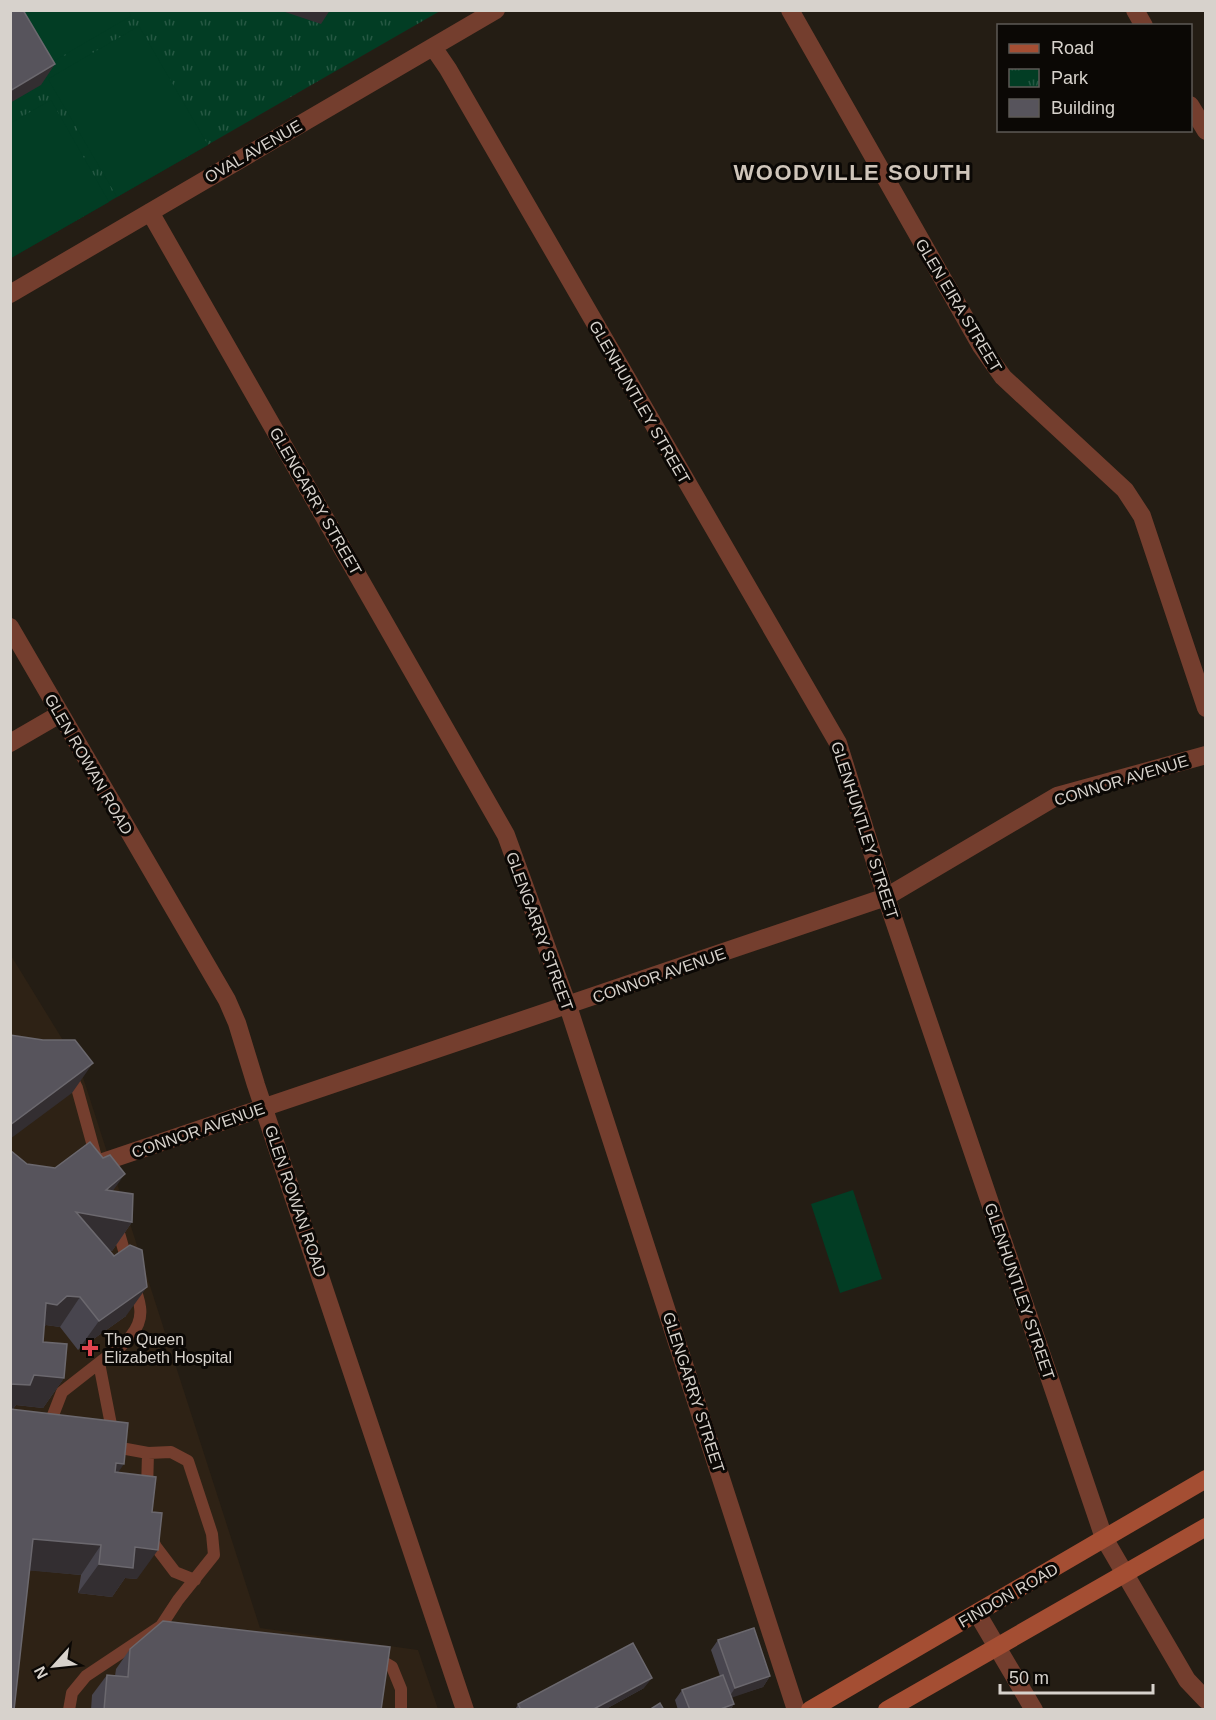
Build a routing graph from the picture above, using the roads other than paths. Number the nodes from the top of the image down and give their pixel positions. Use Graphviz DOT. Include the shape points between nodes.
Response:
graph roads {
  1 [pos="496,10"];
  2 [pos="790,10"];
  3 [pos="1135,10"];
  4 [pos="1143,24"];
  5 [pos="433,47"];
  6 [pos="1192,107"];
  7 [pos="1206,131"];
  8 [pos="150,212"];
  9 [pos="10,294"];
  10 [pos="10,627"];
  11 [pos="1206,708"];
  12 [pos="60,714"];
  13 [pos="10,743"];
  14 [pos="1206,755"];
  15 [pos="886,897"];
  16 [pos="568,1006"];
  17 [pos="63,1066"];
  18 [pos="264,1107"];
  19 [pos="99,1169"];
  20 [pos="111,1207"];
  21 [pos="99,1363"];
  22 [pos="44,1441"];
  23 [pos="95,1445"];
  24 [pos="116,1447"];
  25 [pos="148,1453"];
  26 [pos="1206,1479"];
  27 [pos="146,1501"];
  28 [pos="145,1524"];
  29 [pos="1206,1527"];
  30 [pos="1104,1538"];
  31 [pos="1125,1574"];
  32 [pos="195,1580"];
  33 [pos="977,1613"];
  34 [pos="998,1647"];
  35 [pos="360,1654"];
  36 [pos="1206,1700"];
  37 [pos="69,1710"];
  38 [pos="401,1710"];
  39 [pos="465,1710"];
  40 [pos="796,1710"];
  41 [pos="810,1710"];
  42 [pos="887,1710"];
  43 [pos="1034,1710"];
  1 -- 5 [label="street, OVAL AVENUE"];
  2 -- 11 [label="street, GLEN EIRA STREET" via="981,346 1003,377 1125,490 1142,516"];
  3 -- 4 [label="street"];
  5 -- 8 [label="street, OVAL AVENUE"];
  5 -- 15 [label="street, GLENHUNTLEY STREET" via="838,743"];
  6 -- 7 [label="street"];
  8 -- 9 [label="street, OVAL AVENUE"];
  8 -- 16 [label="street, GLENGARRY STREET" via="506,835"];
  10 -- 12 [label="street, GLEN ROWAN ROAD"];
  12 -- 13 [label="street"];
  12 -- 18 [label="street, GLEN ROWAN ROAD" via="226,1000"];
  14 -- 15 [label="street, CONNOR AVENUE" via="1057,796"];
  15 -- 16 [label="street, CONNOR AVENUE"];
  15 -- 30 [label="street, GLENHUNTLEY STREET"];
  16 -- 18 [label="street, CONNOR AVENUE"];
  16 -- 40 [label="street, GLENGARRY STREET"];
  17 -- 19 [label="lane" via="77,1088"];
  18 -- 19 [label="street, CONNOR AVENUE"];
  18 -- 39 [label="street, GLEN ROWAN ROAD"];
  20 -- 21 [label="lane" via="141,1309 139,1325 129,1340"];
  21 -- 22 [label="lane" via="62,1392"];
  21 -- 24 [label="lane"];
  23 -- 24 [label="lane"];
  24 -- 25 [label="lane"];
  25 -- 27 [label="lane"];
  25 -- 32 [label="lane" via="171,1452 188,1461 212,1534 214,1555"];
  26 -- 30 [label="main road, FINDON ROAD"];
  28 -- 32 [label="lane" via="175,1572"];
  29 -- 31 [label="main road"];
  30 -- 31 [label="street, GLENHUNTLEY STREET"];
  30 -- 33 [label="main road, FINDON ROAD"];
  31 -- 34 [label="main road"];
  31 -- 36 [label="street, GLENHUNTLEY STREET" via="1186,1680"];
  32 -- 37 [label="lane" via="178,1600 166,1628 86,1676 72,1693"];
  33 -- 34 [label="street"];
  33 -- 41 [label="main road, FINDON ROAD"];
  34 -- 42 [label="main road"];
  34 -- 43 [label="street"];
  35 -- 38 [label="lane" via="372,1655 392,1666 402,1689"];
}
